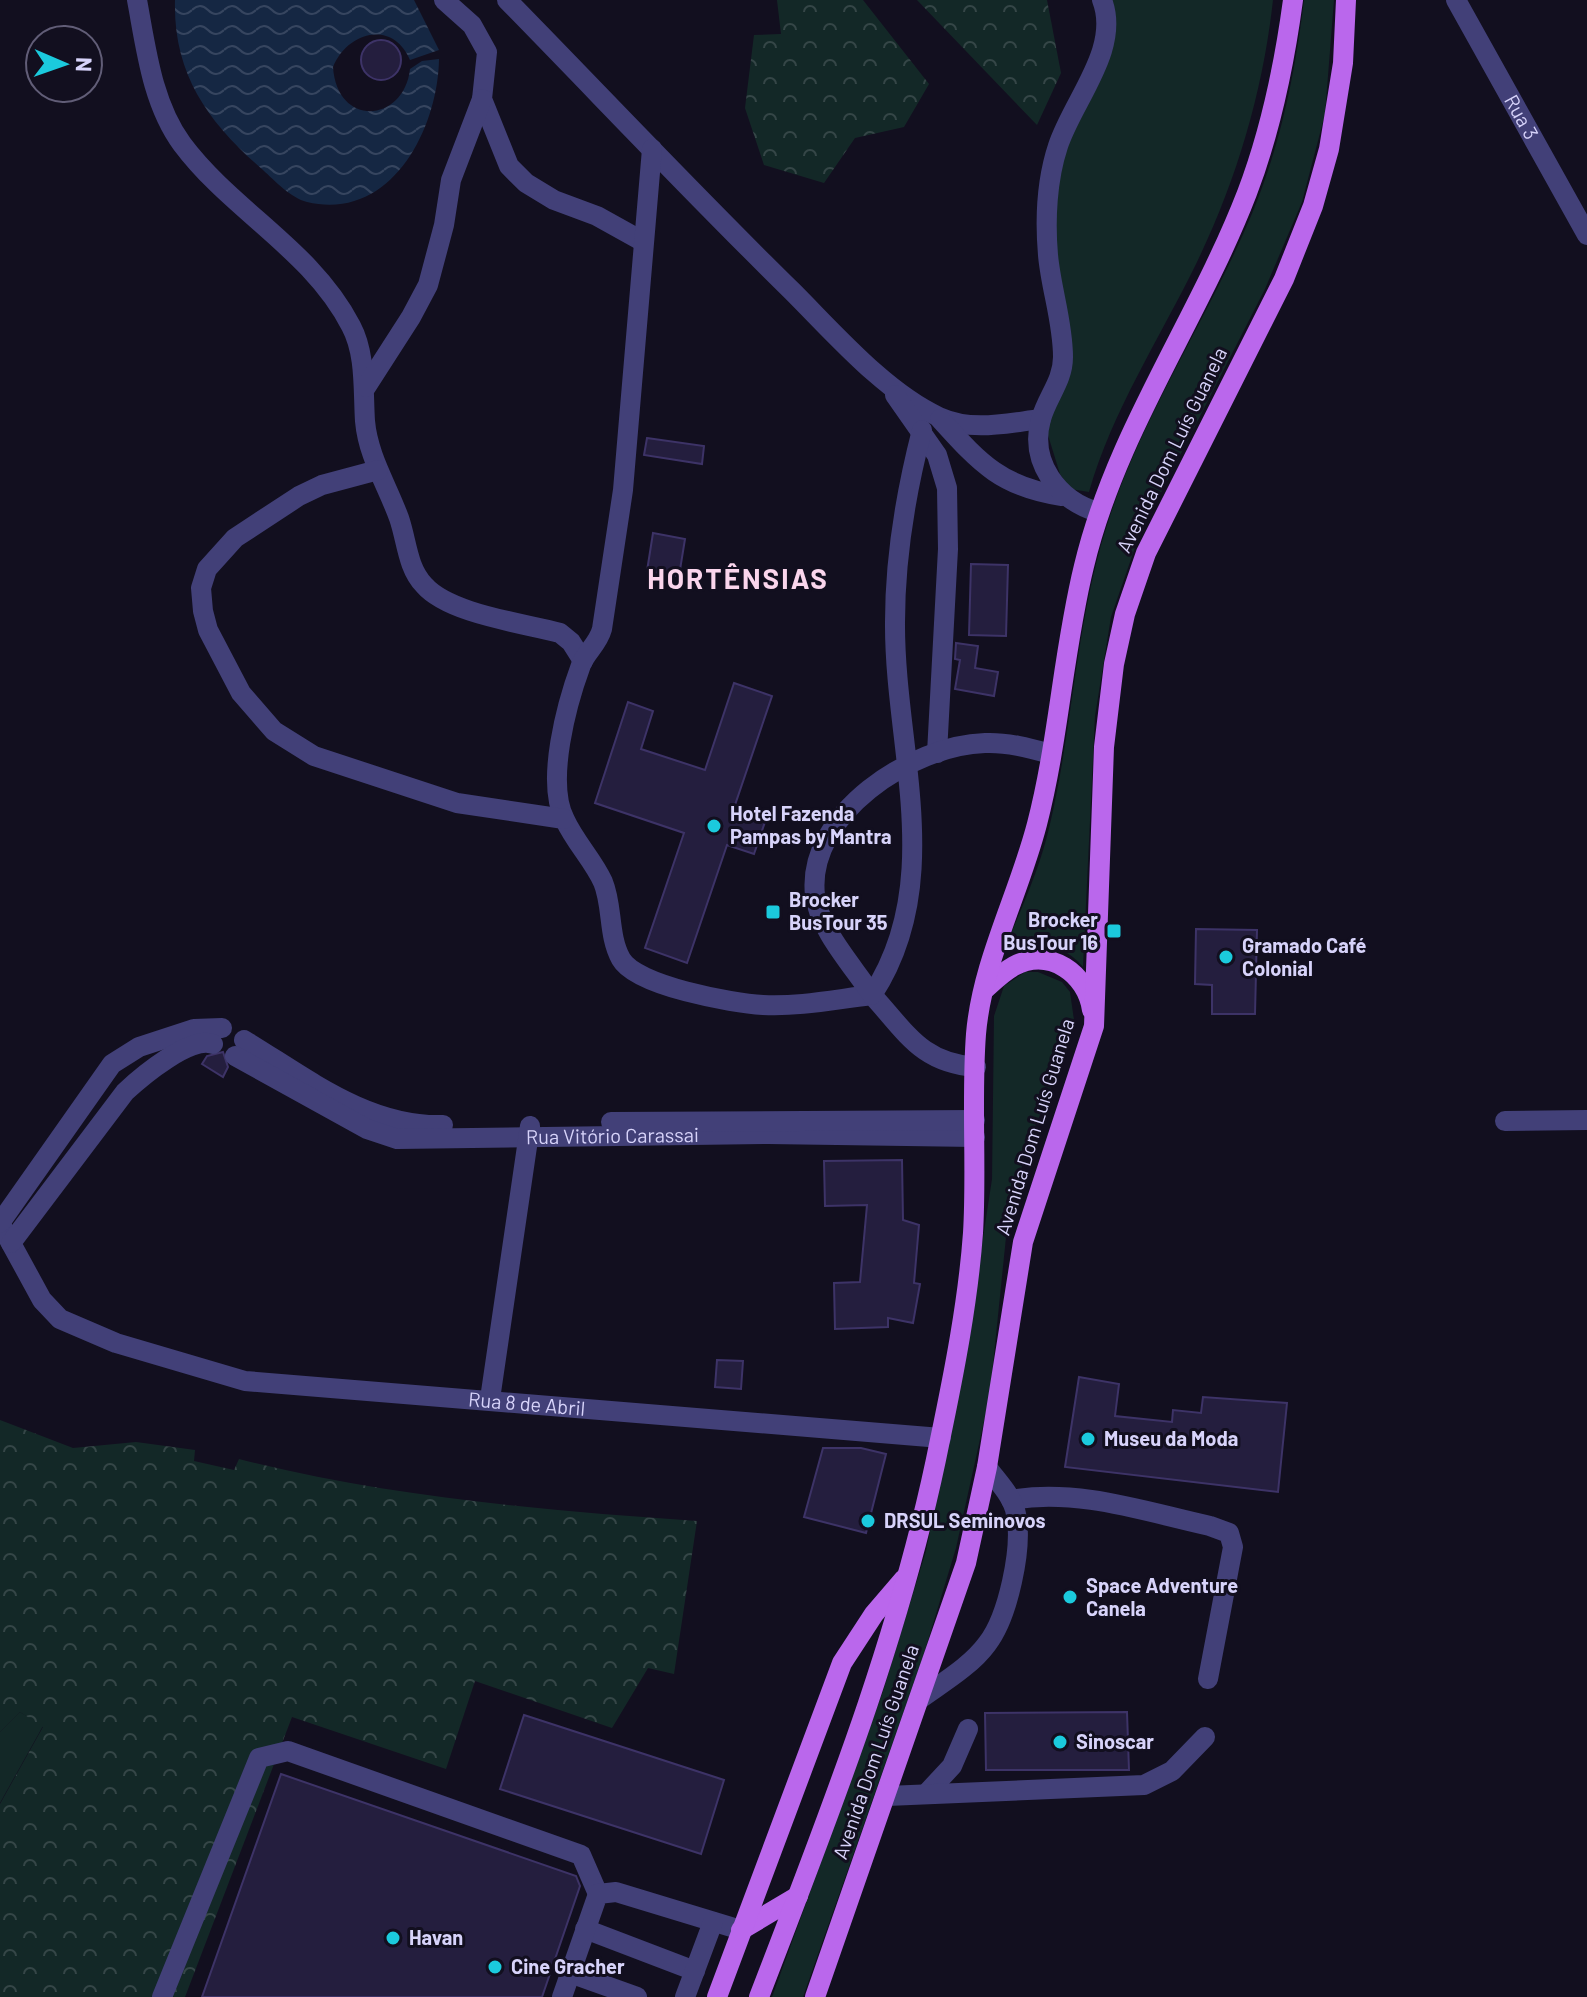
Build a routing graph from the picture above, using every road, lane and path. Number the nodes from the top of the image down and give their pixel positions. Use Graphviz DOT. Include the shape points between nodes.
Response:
graph roads {
  1 [pos="137,0"];
  2 [pos="444,0"];
  3 [pos="507,0"];
  4 [pos="1102,0"];
  5 [pos="1293,0"];
  6 [pos="1346,0"];
  7 [pos="1456,0"];
  8 [pos="482,99"];
  9 [pos="652,149"];
  10 [pos="1587,235"];
  11 [pos="642,241"];
  12 [pos="366,387"];
  13 [pos="1041,419"];
  14 [pos="930,423"];
  15 [pos="378,470"];
  16 [pos="1062,496"];
  17 [pos="1098,512"];
  18 [pos="583,661"];
  19 [pos="937,753"];
  20 [pos="1051,754"];
  21 [pos="907,766"];
  22 [pos="564,819"];
  23 [pos="982,992"];
  24 [pos="872,995"];
  25 [pos="1094,1026"];
  26 [pos="239,1048"];
  27 [pos="976,1067"];
  28 [pos="102,1077"];
  29 [pos="125,1092"];
  30 [pos="1587,1120"];
  31 [pos="1505,1121"];
  32 [pos="975,1128"];
  33 [pos="530,1130"];
  34 [pos="0,1223"];
  35 [pos="11,1243"];
  36 [pos="490,1399"];
  37 [pos="941,1438"];
  38 [pos="987,1467"];
  39 [pos="1011,1500"];
  40 [pos="911,1570"];
  41 [pos="1208,1679"];
  42 [pos="920,1699"];
  43 [pos="968,1729"];
  44 [pos="1205,1737"];
  45 [pos="926,1794"];
  46 [pos="887,1796"];
  47 [pos="598,1894"];
  48 [pos="798,1896"];
  49 [pos="713,1922"];
  50 [pos="585,1929"];
  51 [pos="741,1930"];
  52 [pos="695,1971"];
  53 [pos="570,1973"];
  54 [pos="162,1997"];
  55 [pos="562,1997"];
  56 [pos="637,1997"];
  57 [pos="685,1997"];
  58 [pos="717,1997"];
  59 [pos="759,1997"];
  60 [pos="815,1997"];
  1 -- 12 [label="street" via="152,81 182,143 328,288 353,328"];
  2 -- 8 [label="street" via="472,25 487,52"];
  3 -- 9 [label="street"];
  4 -- 13 [label="street" via="1107,34 1102,57 1071,109 1056,149 1048,196 1048,254 1064,358 1061,378"];
  5 -- 17 [label="main road, Avenida Dom Luís Guanela" via="1278,95 1246,196"];
  6 -- 25 [label="main road, Avenida Dom Luís Guanela" via="1343,63 1313,206 1284,279 1146,553 1125,614 1104,747"];
  7 -- 10 [label="street, Rua 3"];
  8 -- 11 [label="street" via="509,166 526,183"];
  8 -- 12 [label="street" via="451,180 428,285"];
  9 -- 11 [label="street"];
  9 -- 14 [label="street"];
  11 -- 18 [label="street" via="623,490 602,629"];
  12 -- 15 [label="street" via="365,421"];
  13 -- 14 [label="street" via="987,426"];
  13 -- 16 [label="street" via="1039,442 1047,473"];
  14 -- 16 [label="street" via="1001,477 1025,490"];
  14 -- 19 [label="street" via="947,488"];
  14 -- 21 [label="street" via="897,569 897,687"];
  15 -- 18 [label="street" via="400,519 413,571 425,587 446,602 560,633"];
  15 -- 22 [label="street" via="299,496 235,538 207,569 201,588 208,630 241,693 274,731 314,756 457,803"];
  16 -- 17 [label="street"];
  17 -- 20 [label="main road, Avenida Dom Luís Guanela"];
  18 -- 22 [label="street" via="569,701 559,761 557,793"];
  19 -- 20 [label="street" via="985,743"];
  19 -- 21 [label="street"];
  20 -- 23 [label="main road, Avenida Dom Luís Guanela" via="1027,858"];
  21 -- 24 [label="street" via="914,853 909,899 888,970"];
  21 -- 24 [label="street" via="858,798 828,831 817,864 815,896 825,923"];
  22 -- 24 [label="street" via="603,883 620,958 647,980 764,1005"];
  23 -- 25 [label="main road" via="1016,964 1056,962 1075,972 1087,988"];
  23 -- 27 [label="main road, Avenida Dom Luís Guanela"];
  24 -- 27 [label="street" via="927,1055"];
  25 -- 38 [label="main road, Avenida Dom Luís Guanela" via="1023,1242"];
  26 -- 33 [label="street, Rua Vitório Carassai" via="384,1119"];
  27 -- 32 [label="main road, Avenida Dom Luís Guanela"];
  28 -- 29 [label="street"];
  28 -- 29 [label="street" via="139,1047 194,1029 218,1036 197,1042"];
  28 -- 34 [label="street"];
  29 -- 35 [label="street"];
  30 -- 31 [label="street"];
  32 -- 33 [label="street, Rua Vitório Carassai"];
  32 -- 37 [label="main road, Avenida Dom Luís Guanela" via="969,1270"];
  33 -- 36 [label="street"];
  34 -- 35 [label="street, Rua 8 de Abril"];
  35 -- 36 [label="street, Rua 8 de Abril" via="42,1300 60,1319 116,1343 245,1381"];
  36 -- 37 [label="street, Rua 8 de Abril"];
  37 -- 40 [label="main road, Avenida Dom Luís Guanela"];
  38 -- 39 [label="street"];
  38 -- 42 [label="main road, Avenida Dom Luís Guanela" via="966,1563"];
  39 -- 41 [label="street" via="1042,1495 1076,1498 1229,1533 1233,1547"];
  39 -- 42 [label="street" via="1017,1544 1001,1624 985,1647"];
  40 -- 48 [label="main road, Avenida Dom Luís Guanela"];
  40 -- 51 [label="main road" via="842,1663"];
  42 -- 46 [label="main road, Avenida Dom Luís Guanela"];
  43 -- 45 [label="street" via="952,1766"];
  44 -- 45 [label="street" via="1172,1771 1144,1785"];
  45 -- 46 [label="street"];
  46 -- 60 [label="main road, Avenida Dom Luís Guanela"];
  47 -- 49 [label="street" via="616,1892"];
  47 -- 50 [label="street"];
  47 -- 54 [label="street" via="581,1855 288,1751 259,1758"];
  48 -- 51 [label="main road"];
  48 -- 59 [label="main road, Avenida Dom Luís Guanela"];
  49 -- 51 [label="street"];
  49 -- 52 [label="street"];
  50 -- 52 [label="street"];
  50 -- 53 [label="street"];
  51 -- 58 [label="main road"];
  52 -- 57 [label="street"];
  53 -- 55 [label="street"];
  53 -- 56 [label="street"];
}
